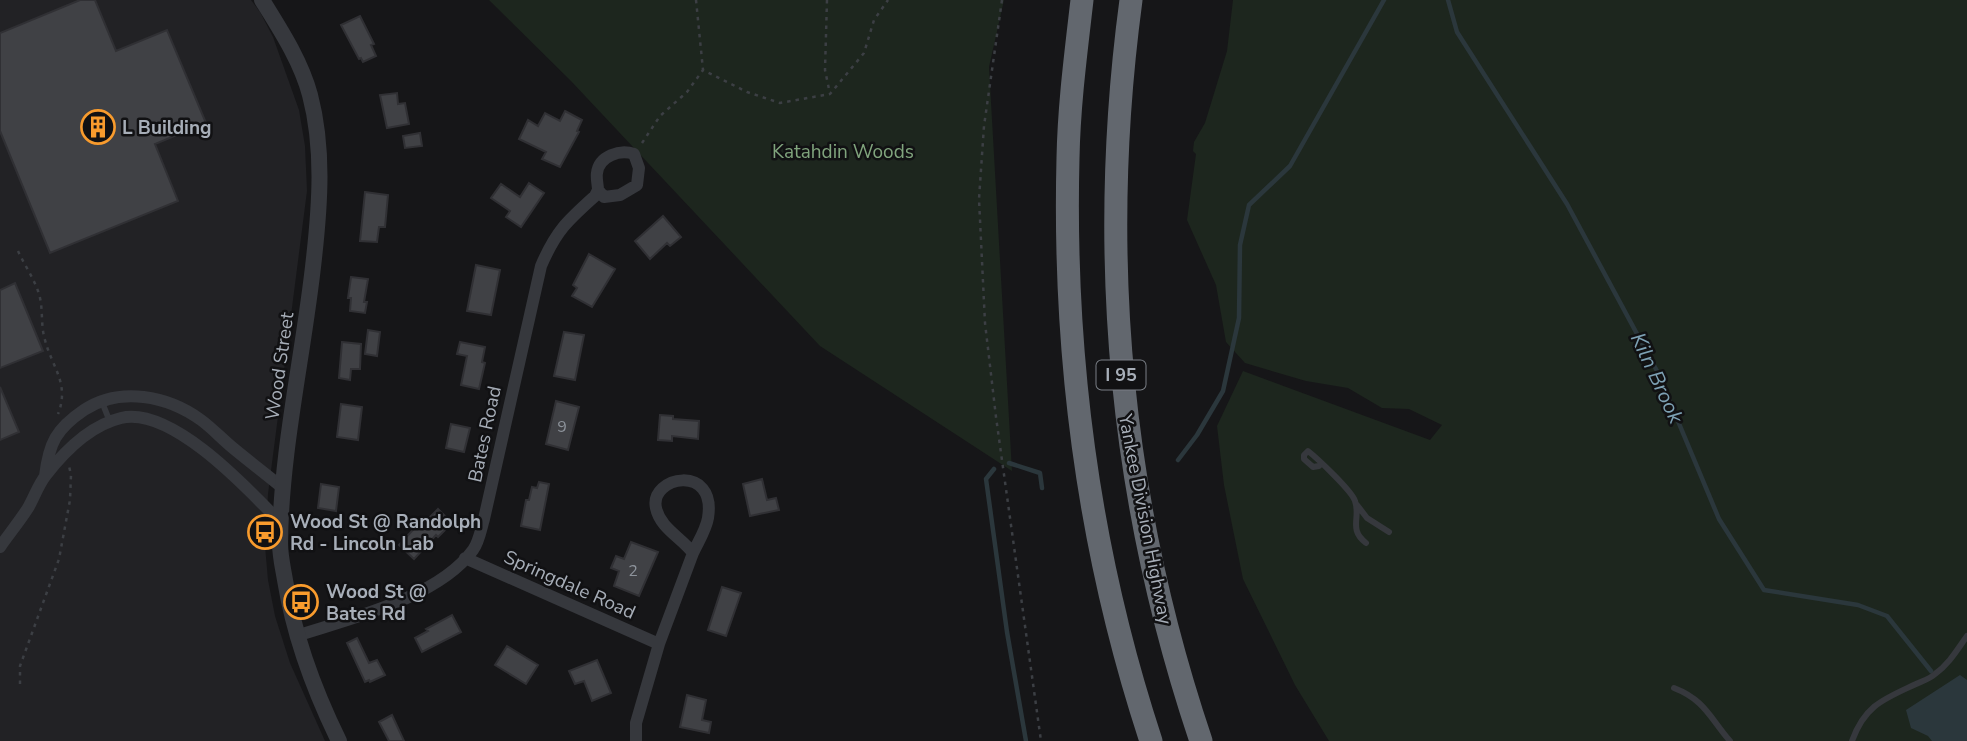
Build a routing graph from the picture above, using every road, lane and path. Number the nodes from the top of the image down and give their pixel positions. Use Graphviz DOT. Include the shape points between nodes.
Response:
graph roads {
  1 [pos="262,0"];
  2 [pos="696,0"];
  3 [pos="827,0"];
  4 [pos="888,0"];
  5 [pos="1002,0"];
  6 [pos="1082,0"];
  7 [pos="1131,0"];
  8 [pos="703,70"];
  9 [pos="830,94"];
  10 [pos="634,154"];
  11 [pos="598,190"];
  12 [pos="18,251"];
  13 [pos="102,402"];
  14 [pos="54,419"];
  15 [pos="110,422"];
  16 [pos="69,466"];
  17 [pos="1319,466"];
  18 [pos="45,476"];
  19 [pos="284,489"];
  20 [pos="1356,504"];
  21 [pos="281,523"];
  22 [pos="1389,532"];
  23 [pos="1366,543"];
  24 [pos="0,547"];
  25 [pos="693,553"];
  26 [pos="465,558"];
  27 [pos="296,636"];
  28 [pos="1967,636"];
  29 [pos="659,644"];
  30 [pos="20,684"];
  31 [pos="1674,688"];
  32 [pos="339,741"];
  33 [pos="636,741"];
  34 [pos="1041,741"];
  35 [pos="1152,741"];
  36 [pos="1201,741"];
  37 [pos="1730,741"];
  38 [pos="1852,741"];
  1 -- 19 [label="street, Wood Street" via="299,67 318,135 317,230"];
  2 -- 8 [label="path"];
  3 -- 9 [label="path" via="825,71"];
  4 -- 9 [label="path" via="874,20 864,52"];
  5 -- 34 [label="path" via="979,200 985,323"];
  6 -- 35 [label="highway, I 95" via="1068,155 1071,335 1081,438 1102,564"];
  7 -- 36 [label="highway, Yankee Division Highway / I 95" via="1114,199 1121,378 1166,630"];
  8 -- 9 [label="path" via="780,103"];
  8 -- 10 [label="path" via="660,116"];
  10 -- 11 [label="street, Bates Road" via="613,154 600,165"];
  10 -- 11 [label="street" via="639,168 637,185 620,195 604,197"];
  11 -- 26 [label="street, Bates Road" via="566,221 541,266 484,519 474,548"];
  12 -- 14 [label="path" via="38,291 45,343 59,374 63,398"];
  13 -- 15 [label="lane"];
  13 -- 18 [label="street" via="69,421 52,440"];
  13 -- 19 [label="street" via="141,396 169,402 200,419"];
  15 -- 18 [label="street" via="78,442"];
  15 -- 21 [label="street" via="123,417 148,419 173,430 243,483"];
  16 -- 30 [label="path" via="70,500 59,559 20,666"];
  17 -- 20 [label="lane" via="1307,464 1304,455 1308,451"];
  18 -- 24 [label="street"];
  19 -- 21 [label="street, Wood Street"];
  20 -- 22 [label="lane" via="1367,518"];
  20 -- 23 [label="lane" via="1358,537"];
  21 -- 27 [label="street, Wood Street" via="280,546"];
  25 -- 25 [label="street" via="667,528 656,508 656,497 675,481 699,483 707,495 707,523"];
  25 -- 29 [label="street"];
  26 -- 27 [label="street, Bates Road" via="438,583"];
  26 -- 29 [label="street, Springdale Road"];
  27 -- 32 [label="street, Wood Street"];
  28 -- 38 [label="lane" via="1933,676 1872,707"];
  29 -- 33 [label="street" via="636,723"];
  31 -- 37 [label="lane" via="1709,711"];
}
